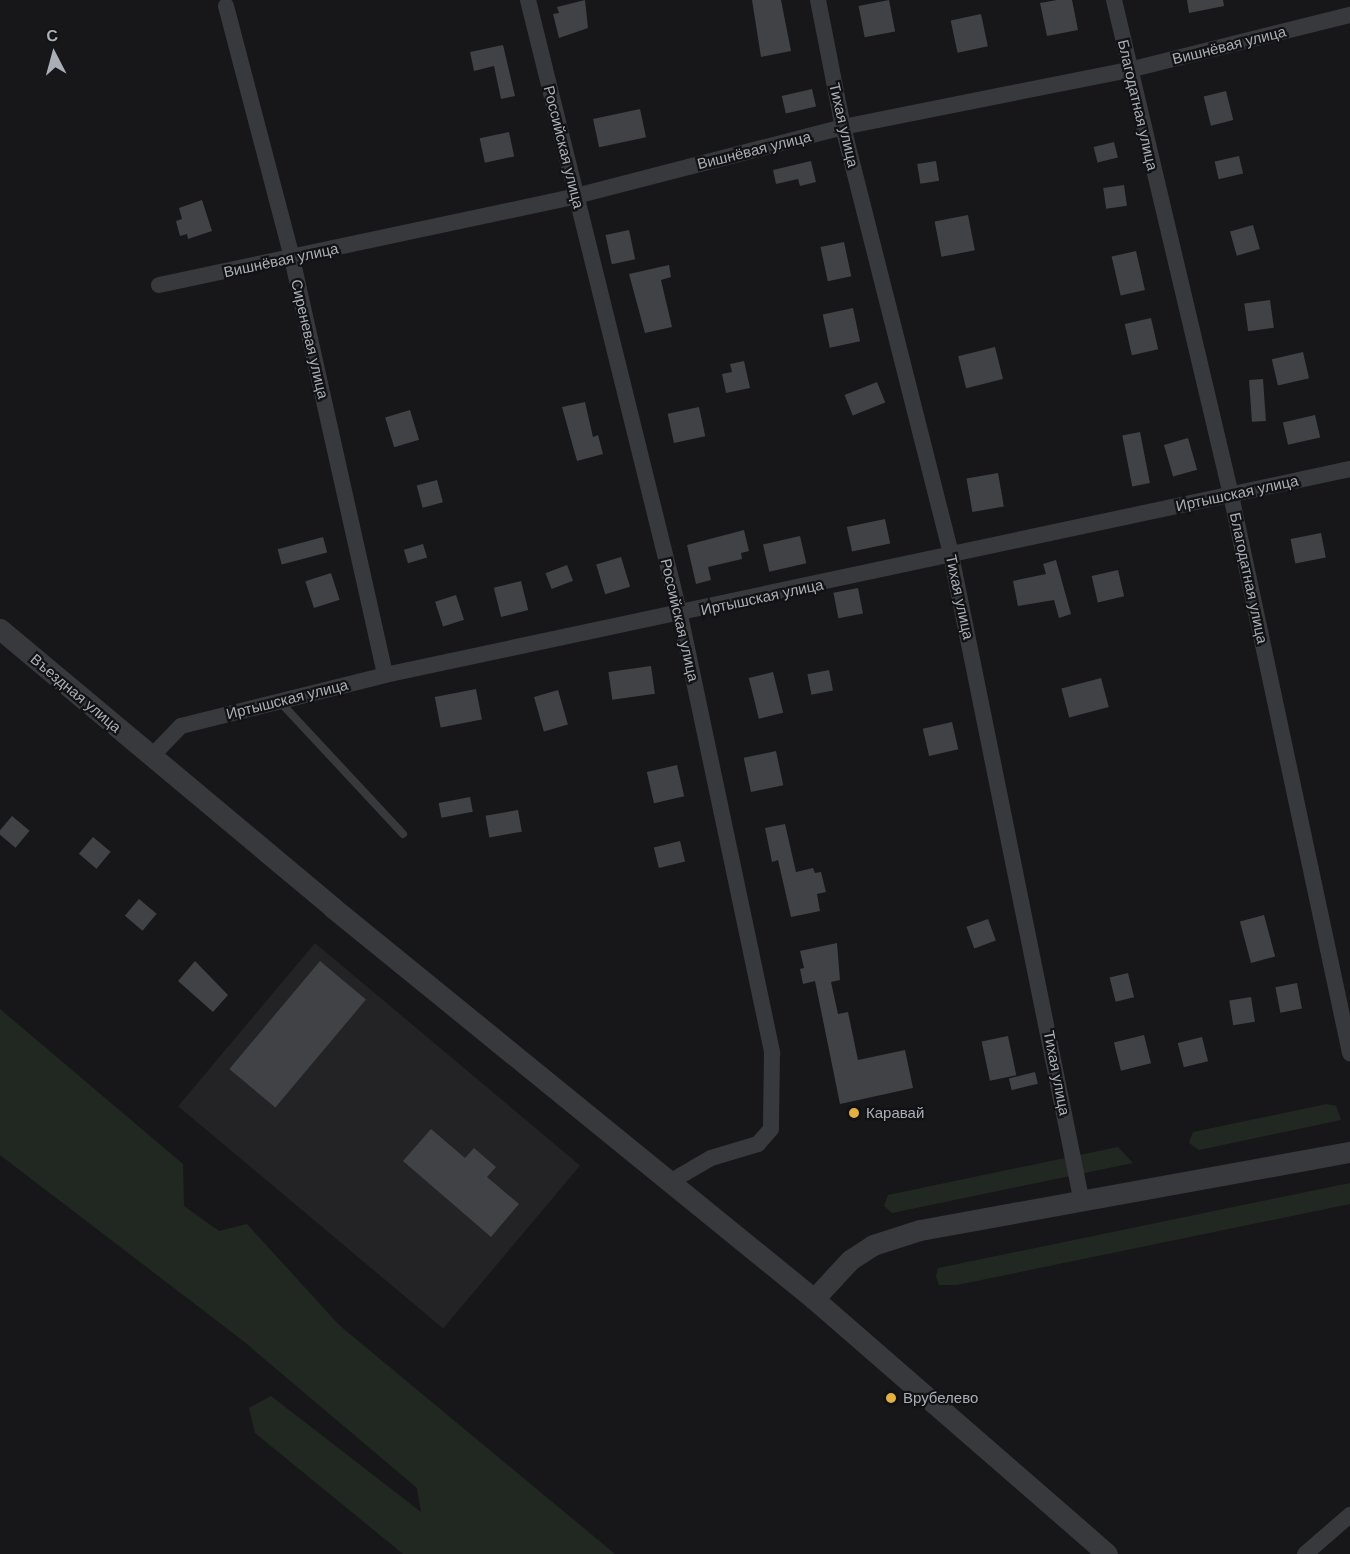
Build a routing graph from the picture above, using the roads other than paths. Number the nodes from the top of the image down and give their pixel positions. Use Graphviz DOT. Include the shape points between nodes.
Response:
graph roads {
  1 [pos="528,0"];
  2 [pos="818,0"];
  3 [pos="1114,0"];
  4 [pos="226,6"];
  5 [pos="1350,15"];
  6 [pos="1129,70"];
  7 [pos="843,127"];
  8 [pos="576,196"];
  9 [pos="292,258"];
  10 [pos="159,285"];
  11 [pos="1350,469"];
  12 [pos="1231,495"];
  13 [pos="951,555"];
  14 [pos="680,615"];
  15 [pos="0,629"];
  16 [pos="385,675"];
  17 [pos="281,703"];
  18 [pos="152,756"];
  19 [pos="403,834"];
  20 [pos="1350,1053"];
  21 [pos="1350,1152"];
  22 [pos="668,1183"];
  23 [pos="1081,1198"];
  24 [pos="814,1299"];
  25 [pos="1350,1515"];
  26 [pos="1107,1554"];
  27 [pos="1305,1554"];
  1 -- 8 [label="street, Российская улица"];
  2 -- 7 [label="street, Тихая улица"];
  3 -- 6 [label="street, Благодатная улица"];
  4 -- 9 [label="street, Сиреневая улица"];
  5 -- 6 [label="street, Вишнёвая улица"];
  6 -- 7 [label="street, Вишнёвая улица"];
  6 -- 12 [label="street, Благодатная улица"];
  7 -- 8 [label="street, Вишнёвая улица"];
  7 -- 13 [label="street, Тихая улица"];
  8 -- 9 [label="street, Вишнёвая улица"];
  8 -- 14 [label="street, Российская улица"];
  9 -- 10 [label="street, Вишнёвая улица"];
  9 -- 16 [label="street, Сиреневая улица"];
  11 -- 12 [label="street, Иртышская улица"];
  12 -- 13 [label="street, Иртышская улица"];
  12 -- 20 [label="street, Благодатная улица"];
  13 -- 14 [label="street, Иртышская улица"];
  13 -- 23 [label="street, Тихая улица"];
  14 -- 16 [label="street, Иртышская улица"];
  14 -- 22 [label="street, Российская улица" via="772,1053 771,1129 758,1144 711,1158"];
  15 -- 18 [label="street, Въездная улица"];
  16 -- 17 [label="street, Иртышская улица"];
  17 -- 18 [label="street, Иртышская улица" via="181,726"];
  17 -- 19 [label="lane"];
  18 -- 22 [label="street, Въездная улица"];
  21 -- 23 [label="street"];
  22 -- 24 [label="street, Въездная улица"];
  23 -- 24 [label="street" via="920,1230 873,1245 833,1275"];
  24 -- 26 [label="street, Въездная улица"];
  25 -- 27 [label="street"];
}
